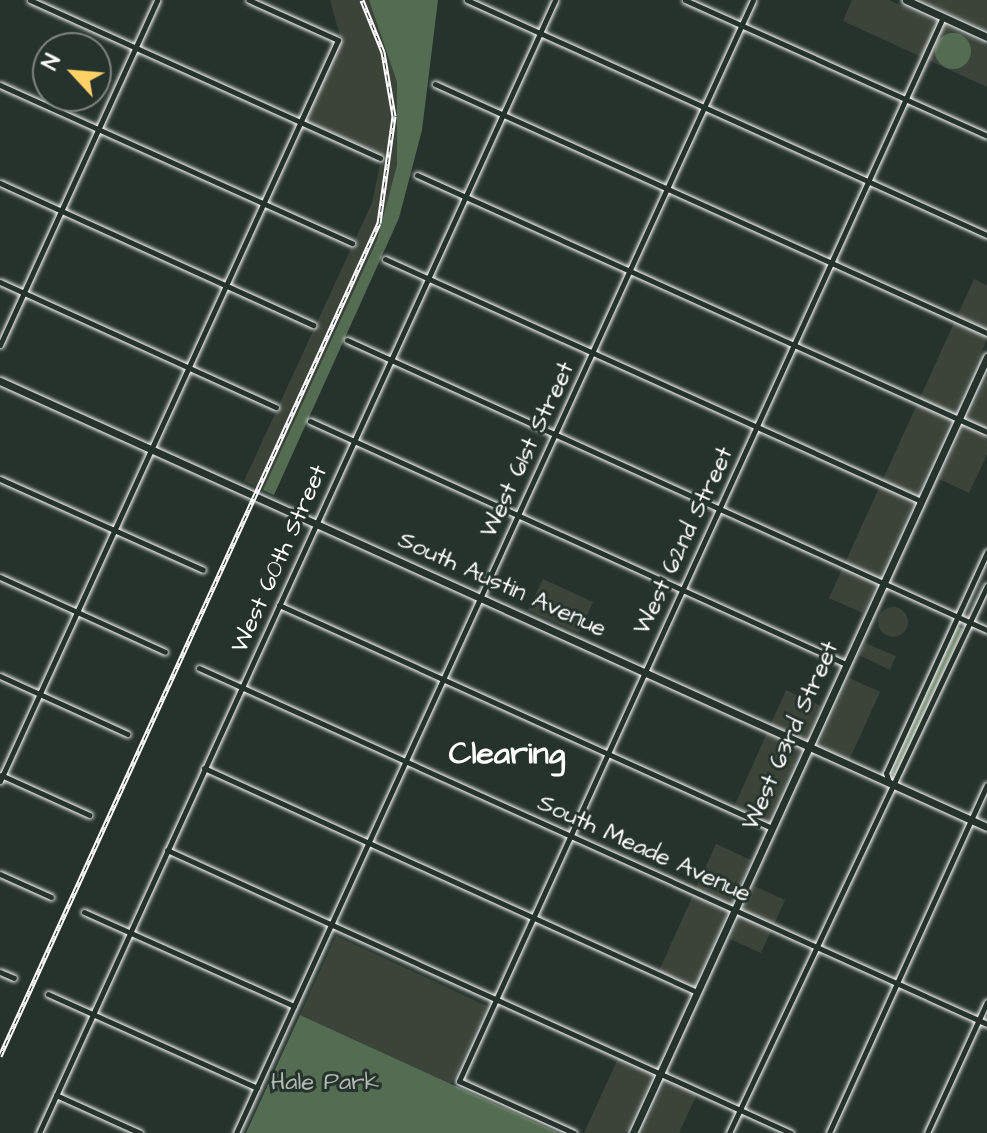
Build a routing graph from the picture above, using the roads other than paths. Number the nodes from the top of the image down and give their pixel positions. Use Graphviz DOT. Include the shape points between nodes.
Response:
graph roads {
  1 [pos="30,0"];
  2 [pos="157,0"];
  3 [pos="249,0"];
  4 [pos="467,0"];
  5 [pos="555,0"];
  6 [pos="685,0"];
  7 [pos="753,0"];
  8 [pos="906,0"];
  9 [pos="943,17"];
  10 [pos="742,25"];
  11 [pos="540,33"];
  12 [pos="987,37"];
  13 [pos="135,47"];
  14 [pos="435,84"];
  15 [pos="0,85"];
  16 [pos="905,99"];
  17 [pos="704,107"];
  18 [pos="502,115"];
  19 [pos="301,122"];
  20 [pos="98,130"];
  21 [pos="987,136"];
  22 [pos="380,158"];
  23 [pos="417,175"];
  24 [pos="868,181"];
  25 [pos="0,183"];
  26 [pos="667,189"];
  27 [pos="465,196"];
  28 [pos="263,204"];
  29 [pos="61,211"];
  30 [pos="987,235"];
  31 [pos="352,243"];
  32 [pos="385,259"];
  33 [pos="831,263"];
  34 [pos="629,271"];
  35 [pos="428,278"];
  36 [pos="0,282"];
  37 [pos="226,286"];
  38 [pos="24,292"];
  39 [pos="313,325"];
  40 [pos="987,333"];
  41 [pos="347,340"];
  42 [pos="794,344"];
  43 [pos="0,345"];
  44 [pos="593,352"];
  45 [pos="987,357"];
  46 [pos="390,360"];
  47 [pos="189,367"];
  48 [pos="0,381"];
  49 [pos="276,407"];
  50 [pos="958,419"];
  51 [pos="310,421"];
  52 [pos="756,426"];
  53 [pos="987,432"];
  54 [pos="555,435"];
  55 [pos="354,442"];
  56 [pos="151,449"];
  57 [pos="0,479"];
  58 [pos="921,501"];
  59 [pos="719,508"];
  60 [pos="518,516"];
  61 [pos="317,524"];
  62 [pos="114,530"];
  63 [pos="987,552"];
  64 [pos="203,570"];
  65 [pos="0,577"];
  66 [pos="883,583"];
  67 [pos="987,586"];
  68 [pos="682,590"];
  69 [pos="480,598"];
  70 [pos="279,605"];
  71 [pos="77,612"];
  72 [pos="958,616"];
  73 [pos="971,622"];
  74 [pos="987,630"];
  75 [pos="165,652"];
  76 [pos="846,664"];
  77 [pos="199,668"];
  78 [pos="644,672"];
  79 [pos="0,676"];
  80 [pos="443,679"];
  81 [pos="242,687"];
  82 [pos="40,694"];
  83 [pos="127,734"];
  84 [pos="809,746"];
  85 [pos="607,753"];
  86 [pos="406,761"];
  87 [pos="204,768"];
  88 [pos="1,777"];
  89 [pos="890,783"];
  90 [pos="987,785"];
  91 [pos="89,815"];
  92 [pos="971,820"];
  93 [pos="987,827"];
  94 [pos="772,828"];
  95 [pos="570,835"];
  96 [pos="369,843"];
  97 [pos="167,850"];
  98 [pos="0,874"];
  99 [pos="51,897"];
  100 [pos="735,910"];
  101 [pos="84,912"];
  102 [pos="532,918"];
  103 [pos="332,924"];
  104 [pos="130,932"];
  105 [pos="815,946"];
  106 [pos="0,972"];
  107 [pos="14,978"];
  108 [pos="897,983"];
  109 [pos="697,992"];
  110 [pos="48,994"];
  111 [pos="495,998"];
  112 [pos="987,1002"];
  113 [pos="294,1006"];
  114 [pos="93,1013"];
  115 [pos="979,1020"];
  116 [pos="987,1024"];
  117 [pos="660,1073"];
  118 [pos="257,1088"];
  119 [pos="56,1095"];
  120 [pos="740,1110"];
  121 [pos="39,1133"];
  122 [pos="140,1133"];
  123 [pos="236,1133"];
  124 [pos="574,1133"];
  125 [pos="633,1133"];
  126 [pos="729,1133"];
  127 [pos="791,1133"];
  128 [pos="829,1133"];
  129 [pos="927,1133"];
  1 -- 13 [label="street"];
  2 -- 13 [label="street"];
  3 -- 19 [label="street" via="338,40"];
  4 -- 11 [label="street"];
  5 -- 11 [label="street, West 60th Street"];
  6 -- 10 [label="street"];
  7 -- 10 [label="street, West 61st Street"];
  8 -- 9 [label="street"];
  9 -- 12 [label="street"];
  9 -- 16 [label="street, West 62nd Street"];
  10 -- 16 [label="street"];
  10 -- 17 [label="street, West 61st Street"];
  11 -- 17 [label="street"];
  11 -- 18 [label="street, West 60th Street"];
  13 -- 19 [label="street"];
  13 -- 20 [label="street"];
  14 -- 18 [label="street"];
  15 -- 20 [label="street"];
  16 -- 21 [label="street"];
  16 -- 24 [label="street, West 62nd Street"];
  17 -- 24 [label="street"];
  17 -- 26 [label="street, West 61st Street"];
  18 -- 26 [label="street"];
  18 -- 27 [label="street, West 60th Street"];
  19 -- 22 [label="street"];
  19 -- 28 [label="street"];
  20 -- 28 [label="street"];
  20 -- 29 [label="street"];
  23 -- 27 [label="street"];
  24 -- 30 [label="street"];
  24 -- 33 [label="street, West 62nd Street"];
  25 -- 29 [label="street"];
  26 -- 33 [label="street"];
  26 -- 34 [label="street, West 61st Street"];
  27 -- 34 [label="street"];
  27 -- 35 [label="street, West 60th Street"];
  28 -- 31 [label="street"];
  28 -- 37 [label="street"];
  29 -- 37 [label="street"];
  29 -- 38 [label="street"];
  32 -- 35 [label="street"];
  33 -- 40 [label="street"];
  33 -- 42 [label="street, West 62nd Street"];
  34 -- 42 [label="street"];
  34 -- 44 [label="street, West 61st Street"];
  35 -- 44 [label="street"];
  35 -- 46 [label="street, West 60th Street"];
  36 -- 38 [label="street"];
  37 -- 39 [label="street"];
  37 -- 47 [label="street"];
  38 -- 43 [label="street"];
  38 -- 47 [label="street"];
  41 -- 46 [label="street"];
  42 -- 50 [label="street"];
  42 -- 52 [label="street, West 62nd Street"];
  44 -- 52 [label="street"];
  44 -- 54 [label="street, West 61st Street"];
  45 -- 50 [label="street, West 63rd Street"];
  46 -- 54 [label="street"];
  46 -- 55 [label="street, West 60th Street"];
  47 -- 49 [label="street"];
  47 -- 56 [label="street"];
  48 -- 56 [label="street, South Austin Avenue"];
  50 -- 53 [label="street"];
  50 -- 58 [label="street, West 63rd Street"];
  51 -- 55 [label="street"];
  52 -- 58 [label="street"];
  52 -- 59 [label="street, West 62nd Street"];
  54 -- 59 [label="street"];
  54 -- 60 [label="street, West 61st Street"];
  55 -- 60 [label="street"];
  55 -- 61 [label="street, West 60th Street"];
  56 -- 61 [label="street, South Austin Avenue"];
  56 -- 62 [label="street"];
  57 -- 62 [label="street"];
  58 -- 66 [label="street, West 63rd Street"];
  59 -- 66 [label="street"];
  59 -- 68 [label="street, West 62nd Street"];
  60 -- 68 [label="street"];
  60 -- 69 [label="street, West 61st Street"];
  61 -- 69 [label="street, South Austin Avenue"];
  61 -- 70 [label="street, West 60th Street"];
  62 -- 64 [label="street"];
  62 -- 71 [label="street"];
  63 -- 72 [label="street"];
  65 -- 71 [label="street"];
  66 -- 72 [label="street"];
  66 -- 76 [label="street, West 63rd Street"];
  67 -- 73 [label="street"];
  68 -- 76 [label="street"];
  68 -- 78 [label="street, West 62nd Street"];
  69 -- 78 [label="street, South Austin Avenue"];
  69 -- 80 [label="street, West 61st Street"];
  70 -- 80 [label="street"];
  70 -- 81 [label="street, West 60th Street"];
  71 -- 75 [label="street"];
  71 -- 82 [label="street"];
  72 -- 73 [label="street"];
  72 -- 89 [label="street" via="886,773"];
  73 -- 74 [label="street"];
  73 -- 89 [label="street" via="900,775"];
  76 -- 84 [label="street, West 63rd Street"];
  77 -- 81 [label="street, South Meade Avenue"];
  78 -- 84 [label="street, South Austin Avenue"];
  78 -- 85 [label="street, West 62nd Street"];
  79 -- 82 [label="street"];
  80 -- 85 [label="street"];
  80 -- 86 [label="street, West 61st Street"];
  81 -- 86 [label="street, South Meade Avenue"];
  81 -- 87 [label="street, West 60th Street"];
  82 -- 83 [label="street"];
  82 -- 88 [label="street"];
  84 -- 89 [label="street, South Austin Avenue"];
  84 -- 94 [label="street, West 63rd Street"];
  85 -- 94 [label="street"];
  85 -- 95 [label="street, West 62nd Street"];
  86 -- 95 [label="street, South Meade Avenue"];
  86 -- 96 [label="street, West 61st Street"];
  87 -- 96 [label="street"];
  87 -- 97 [label="street, West 60th Street"];
  88 -- 91 [label="street"];
  89 -- 92 [label="street, South Austin Avenue"];
  89 -- 105 [label="street"];
  90 -- 92 [label="street"];
  92 -- 93 [label="street, South Austin Avenue"];
  92 -- 108 [label="street"];
  94 -- 100 [label="street, West 63rd Street"];
  95 -- 100 [label="street, South Meade Avenue"];
  95 -- 102 [label="street, West 62nd Street"];
  96 -- 102 [label="street"];
  96 -- 103 [label="street, West 61st Street"];
  97 -- 103 [label="street"];
  97 -- 104 [label="street, West 60th Street"];
  98 -- 99 [label="street"];
  100 -- 105 [label="street, South Meade Avenue"];
  100 -- 109 [label="street, West 63rd Street"];
  101 -- 104 [label="street"];
  102 -- 109 [label="street"];
  102 -- 111 [label="street, West 62nd Street"];
  103 -- 111 [label="street"];
  103 -- 113 [label="street, West 61st Street"];
  104 -- 113 [label="street"];
  104 -- 114 [label="street, West 60th Street"];
  105 -- 108 [label="street, South Meade Avenue"];
  105 -- 120 [label="street"];
  106 -- 107 [label="street"];
  108 -- 115 [label="street, South Meade Avenue"];
  108 -- 128 [label="street"];
  109 -- 117 [label="street, West 63rd Street"];
  110 -- 114 [label="street"];
  111 -- 117 [label="street"];
  111 -- 124 [label="street, West 62nd Street" via="459,1081"];
  112 -- 115 [label="street"];
  113 -- 118 [label="street, West 61st Street"];
  114 -- 118 [label="street"];
  114 -- 119 [label="street, West 60th Street"];
  115 -- 116 [label="street, South Meade Avenue"];
  115 -- 129 [label="street"];
  117 -- 120 [label="street"];
  117 -- 125 [label="street, West 63rd Street"];
  118 -- 123 [label="street, West 61st Street"];
  119 -- 121 [label="street, West 60th Street"];
  119 -- 122 [label="street"];
  120 -- 126 [label="street"];
  120 -- 127 [label="street"];
}
